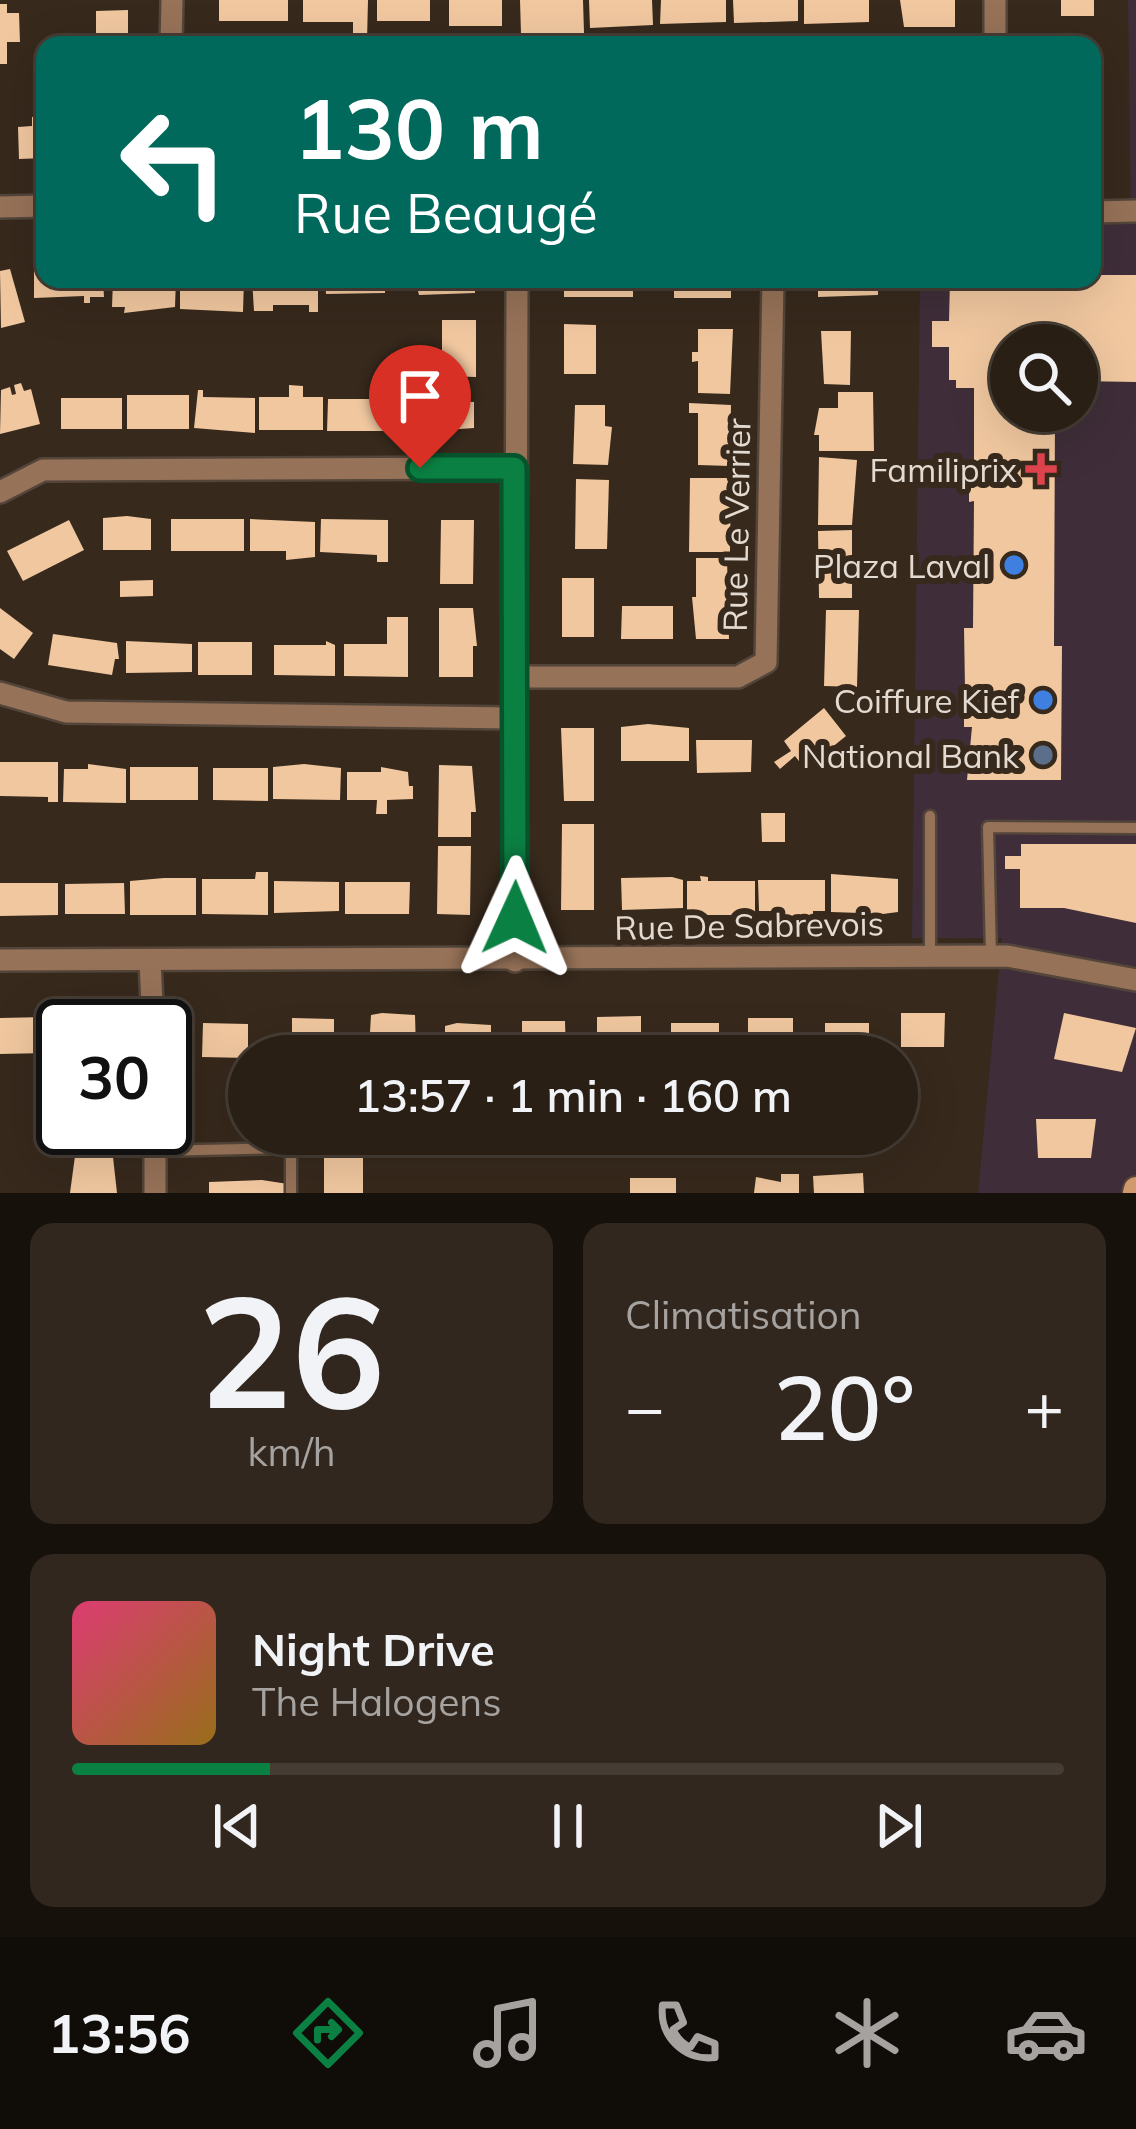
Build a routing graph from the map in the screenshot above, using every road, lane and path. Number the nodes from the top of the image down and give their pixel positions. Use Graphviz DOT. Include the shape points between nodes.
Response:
graph roads {
  1 [pos="172,0"];
  2 [pos="995,0"];
  3 [pos="171,36"];
  4 [pos="995,36"];
  5 [pos="36,206"];
  6 [pos="0,207"];
  7 [pos="1136,211"];
  8 [pos="1101,212"];
  9 [pos="518,288"];
  10 [pos="773,288"];
  11 [pos="514,468"];
  12 [pos="0,492"];
  13 [pos="517,677"];
  14 [pos="0,694"];
  15 [pos="516,718"];
  16 [pos="930,816"];
  17 [pos="1136,828"];
  18 [pos="930,956"];
  19 [pos="991,956"];
  20 [pos="0,960"];
  21 [pos="515,961"];
  22 [pos="151,962"];
  23 [pos="1136,980"];
  24 [pos="152,999"];
  25 [pos="192,1141"];
  26 [pos="155,1155"];
  27 [pos="155,1193"];
  28 [pos="291,1193"];
  1 -- 3 [label="street"];
  2 -- 4 [label="street"];
  5 -- 6 [label="street"];
  7 -- 8 [label="street"];
  9 -- 11 [label="street"];
  10 -- 13 [label="street, Rue Le Verrier" via="766,662 738,677"];
  11 -- 12 [label="street" via="43,470"];
  11 -- 13 [label="street"];
  13 -- 15 [label="street"];
  14 -- 15 [label="street" via="65,712"];
  15 -- 21 [label="street"];
  16 -- 18 [label="lane"];
  17 -- 19 [label="lane" via="988,827"];
  18 -- 19 [label="street, Rue De Sabrevois"];
  18 -- 21 [label="street, Rue De Sabrevois"];
  19 -- 23 [label="street, Rue De Sabrevois"];
  20 -- 22 [label="street, Rue De Sabrevois"];
  21 -- 22 [label="street, Rue De Sabrevois"];
  22 -- 24 [label="street"];
  25 -- 28 [label="lane" via="291,1148"];
  26 -- 27 [label="street"];
}
